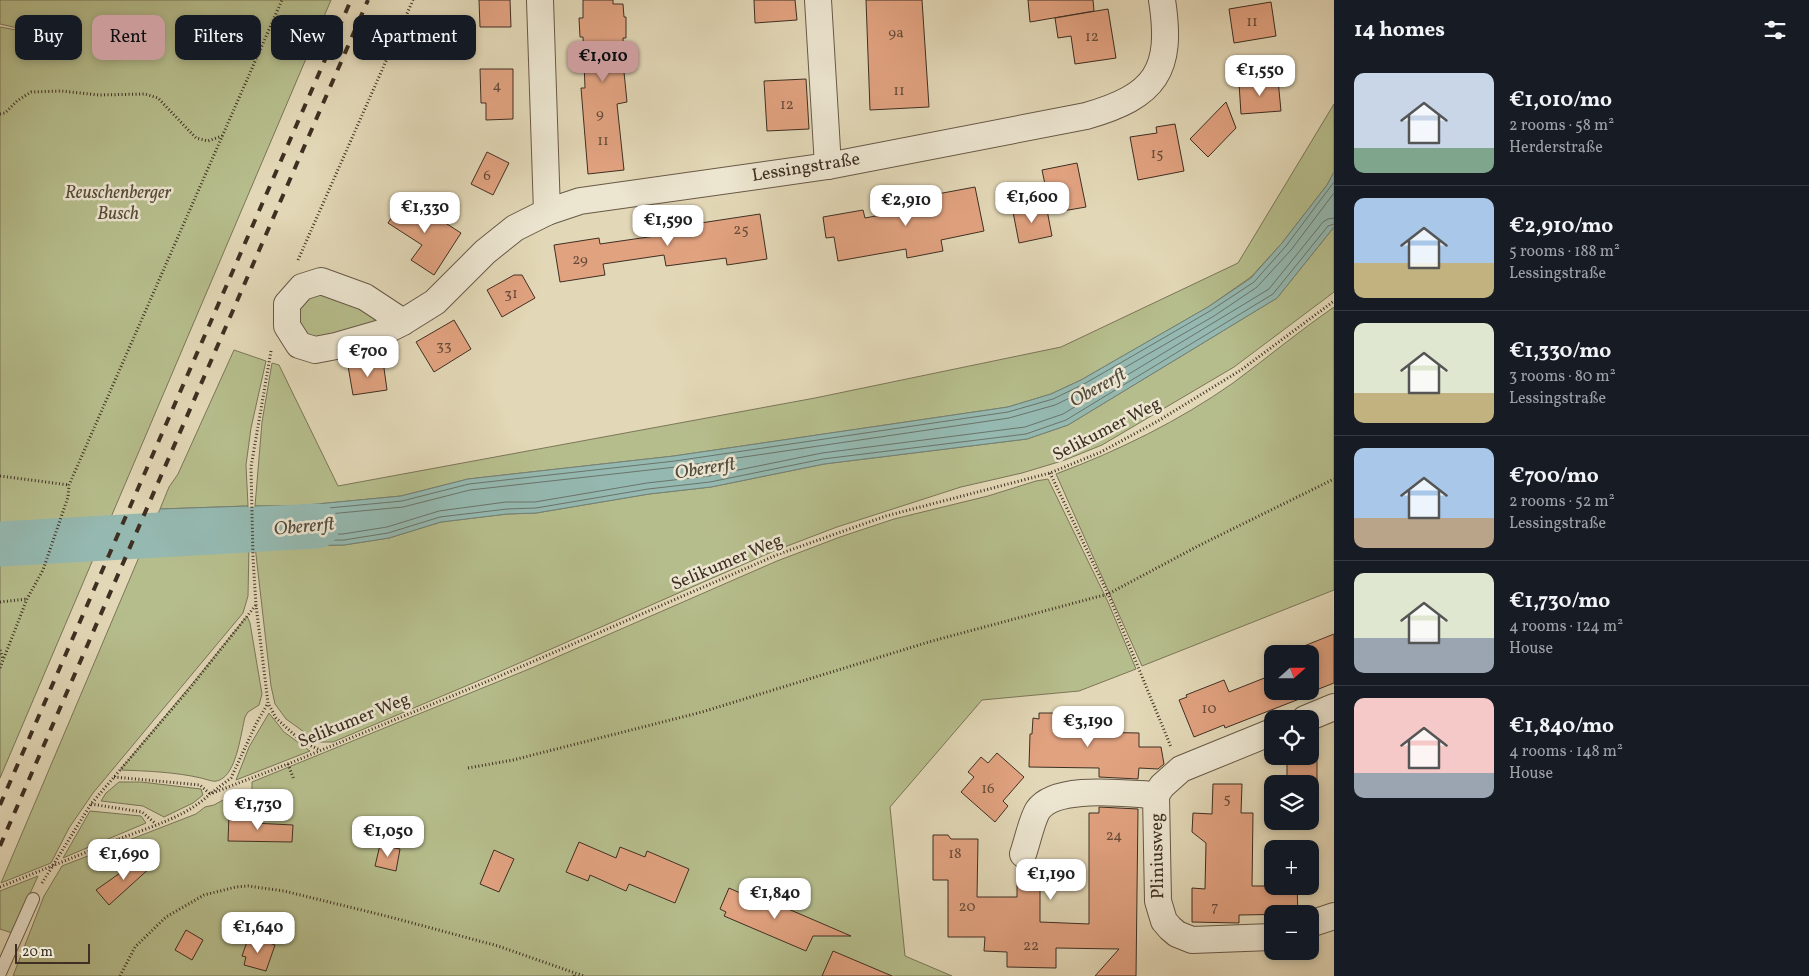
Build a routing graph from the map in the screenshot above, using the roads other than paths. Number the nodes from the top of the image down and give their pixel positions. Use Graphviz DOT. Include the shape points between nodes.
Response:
graph roads {
  1 [pos="540,0"];
  2 [pos="818,0"];
  3 [pos="1162,0"];
  4 [pos="828,166"];
  5 [pos="547,212"];
  6 [pos="403,322"];
  7 [pos="1334,707"];
  8 [pos="1319,713"];
  9 [pos="1264,735"];
  10 [pos="1156,795"];
  11 [pos="1023,854"];
  12 [pos="33,898"];
  13 [pos="1334,916"];
  14 [pos="1319,921"];
  15 [pos="1264,938"];
  16 [pos="0,973"];
  1 -- 5 [label="street"];
  2 -- 4 [label="street"];
  3 -- 4 [label="street, Lessingstraße" via="1166,43 1162,61 1146,89 1133,98 1086,116"];
  4 -- 5 [label="street, Lessingstraße" via="580,201"];
  5 -- 6 [label="street, Lessingstraße" via="515,228 484,252 435,302"];
  7 -- 8 [label="street"];
  9 -- 10 [label="street, Pliniusweg" via="1181,770"];
  10 -- 11 [label="street, Pliniusweg" via="1076,793 1056,797 1037,811"];
  10 -- 15 [label="street, Pliniusweg" via="1158,901 1161,914 1170,928 1192,940"];
  12 -- 16 [label="lane"];
  13 -- 14 [label="street"];
}
